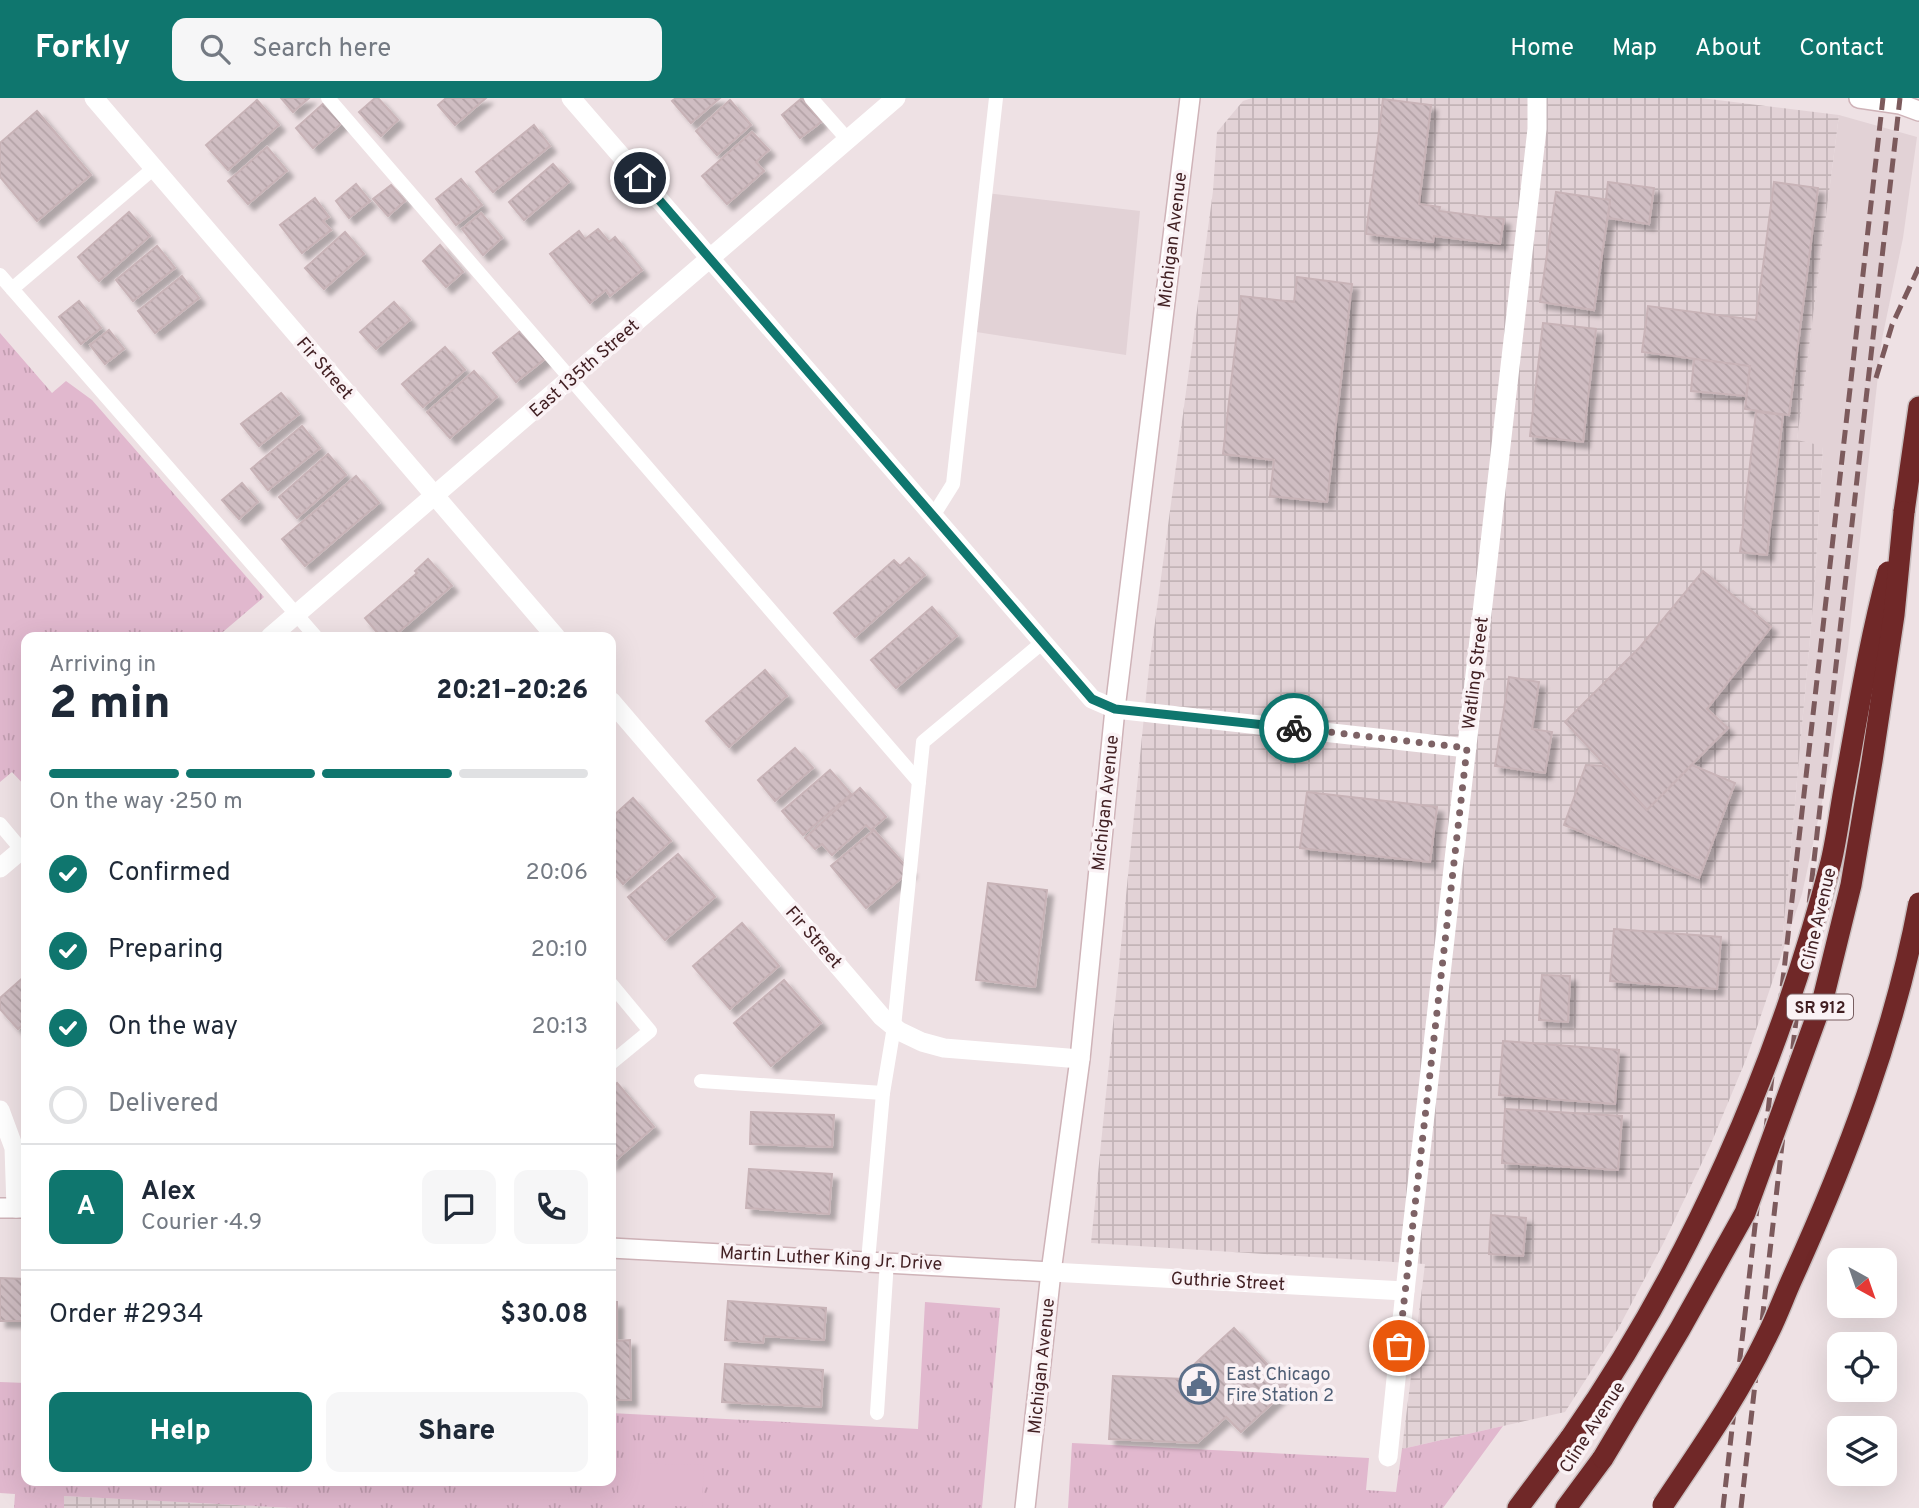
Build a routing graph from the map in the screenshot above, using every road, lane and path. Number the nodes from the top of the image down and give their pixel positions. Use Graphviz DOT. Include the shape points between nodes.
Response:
graph roads {
  1 [pos="93,98"];
  2 [pos="328,98"];
  3 [pos="571,98"];
  4 [pos="811,98"];
  5 [pos="896,98"];
  6 [pos="996,98"];
  7 [pos="1190,98"];
  8 [pos="1538,98"];
  9 [pos="1859,98"];
  10 [pos="1919,111"];
  11 [pos="848,140"];
  12 [pos="153,168"];
  13 [pos="710,258"];
  14 [pos="0,275"];
  15 [pos="12,289"];
  16 [pos="570,379"];
  17 [pos="1919,407"];
  18 [pos="435,496"];
  19 [pos="1904,512"];
  20 [pos="933,516"];
  21 [pos="297,614"];
  22 [pos="276,632"];
  23 [pos="312,632"];
  24 [pos="552,632"];
  25 [pos="1042,642"];
  26 [pos="616,707"];
  27 [pos="1115,709"];
  28 [pos="1467,748"];
  29 [pos="919,782"];
  30 [pos="0,824"];
  31 [pos="21,846"];
  32 [pos="21,853"];
  33 [pos="0,869"];
  34 [pos="1919,904"];
  35 [pos="616,990"];
  36 [pos="894,1027"];
  37 [pos="616,1059"];
  38 [pos="1080,1059"];
  39 [pos="701,1081"];
  40 [pos="883,1093"];
  41 [pos="0,1110"];
  42 [pos="20,1146"];
  43 [pos="14,1208"];
  44 [pos="616,1248"];
  45 [pos="877,1261"];
  46 [pos="1051,1272"];
  47 [pos="1405,1291"];
  48 [pos="877,1413"];
  49 [pos="1388,1457"];
  50 [pos="1662,1507"];
  51 [pos="1025,1508"];
  52 [pos="1518,1508"];
  53 [pos="1566,1508"];
  1 -- 12 [label="street, Fir Street"];
  2 -- 16 [label="lane"];
  3 -- 13 [label="street"];
  4 -- 11 [label="lane"];
  5 -- 11 [label="street, East 135th Street"];
  6 -- 20 [label="lane" via="953,484"];
  7 -- 27 [label="street, Michigan Avenue"];
  8 -- 28 [label="street, Watling Street"];
  9 -- 10 [label="street"];
  11 -- 13 [label="street, East 135th Street"];
  12 -- 15 [label="lane"];
  12 -- 18 [label="street, Fir Street"];
  13 -- 16 [label="street, East 135th Street"];
  13 -- 20 [label="street"];
  14 -- 15 [label="lane"];
  15 -- 21 [label="lane"];
  16 -- 18 [label="street, East 135th Street"];
  16 -- 29 [label="lane"];
  17 -- 19 [label="highway, Cline Avenue / SR 912"];
  18 -- 21 [label="street, East 135th Street"];
  18 -- 24 [label="street, Fir Street"];
  19 -- 52 [label="highway, bridge" via="1877,612 1831,859 1765,1067 1655,1302 1571,1437"];
  19 -- 53 [label="highway, Cline Avenue / SR 912, bridge" via="1872,761 1850,886 1823,999 1745,1213 1603,1458"];
  20 -- 25 [label="street"];
  21 -- 22 [label="street, East 135th Street"];
  21 -- 23 [label="lane"];
  25 -- 27 [label="street" via="1092,699"];
  25 -- 29 [label="lane" via="923,742"];
  26 -- 36 [label="street, Fir Street"];
  27 -- 28 [label="street"];
  27 -- 38 [label="street, Michigan Avenue"];
  28 -- 47 [label="street, Watling Street"];
  29 -- 36 [label="lane"];
  30 -- 31 [label="lane"];
  32 -- 33 [label="street"];
  34 -- 50 [label="highway, bridge" via="1886,1040 1823,1210 1766,1338"];
  35 -- 37 [label="lane" via="650,1031"];
  36 -- 38 [label="street, Fir Street" via="944,1048"];
  36 -- 40 [label="lane"];
  38 -- 46 [label="street, Michigan Avenue"];
  39 -- 40 [label="lane"];
  40 -- 45 [label="lane"];
  41 -- 42 [label="street"];
  42 -- 43 [label="street"];
  44 -- 45 [label="street, Martin Luther King Jr. Drive"];
  45 -- 46 [label="street, Martin Luther King Jr. Drive"];
  45 -- 48 [label="lane"];
  46 -- 47 [label="street, Guthrie Street"];
  46 -- 51 [label="street, Michigan Avenue"];
  47 -- 49 [label="street, Watling Street"];
}
